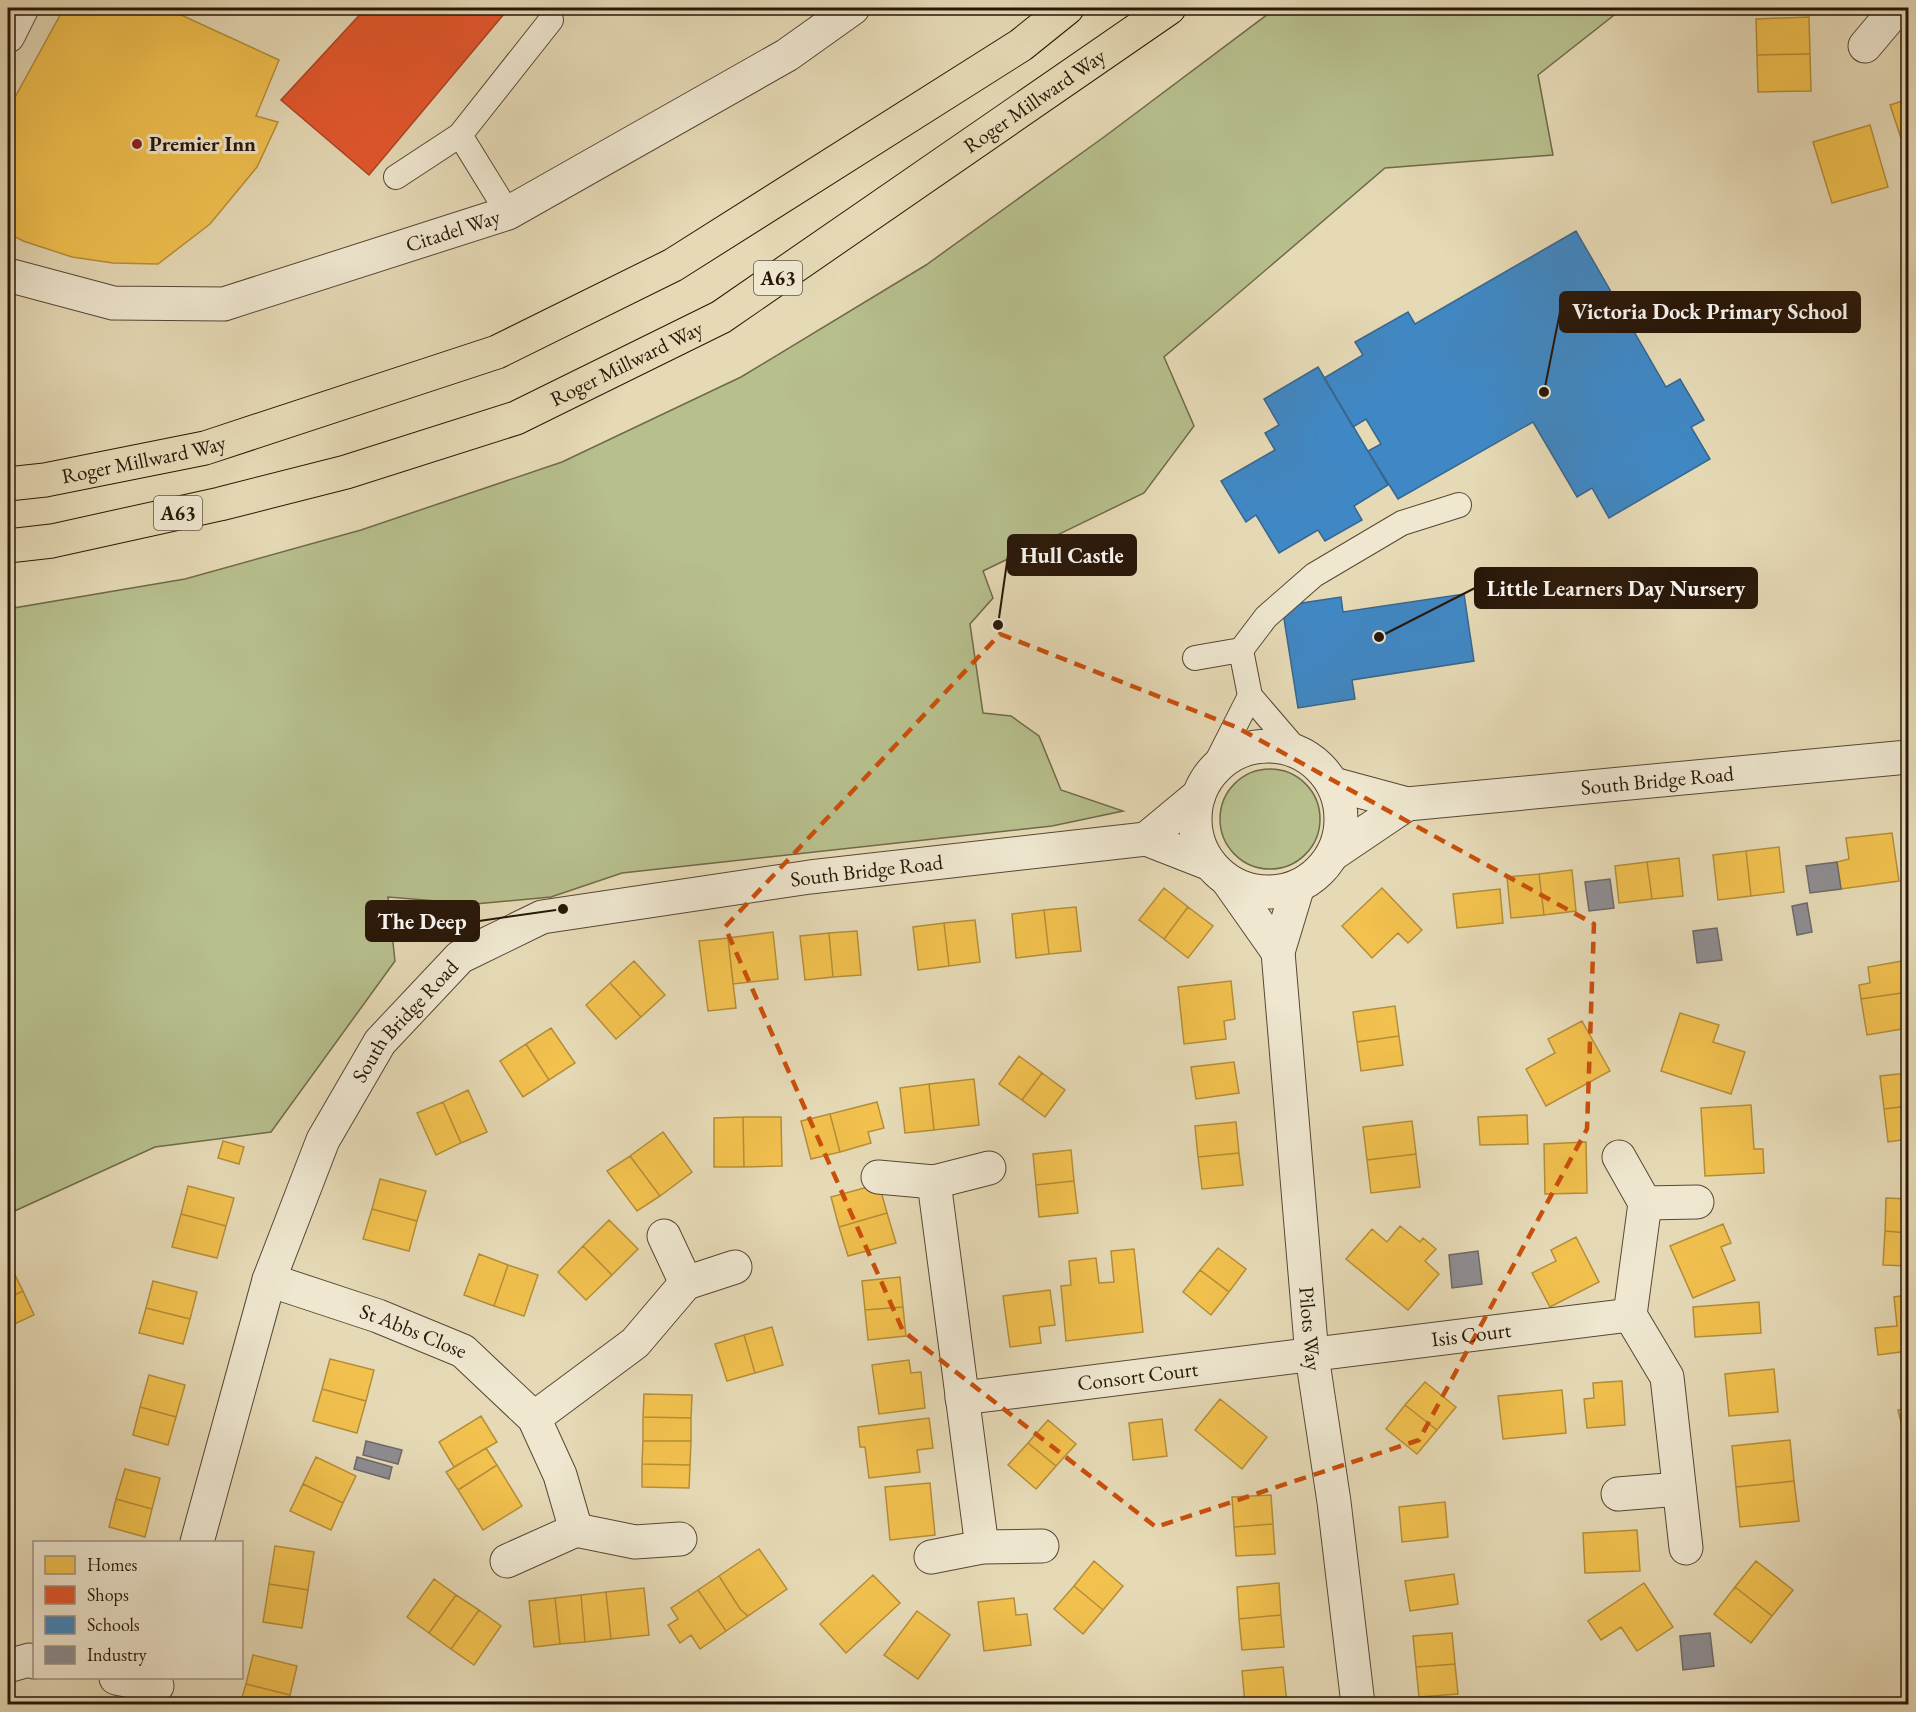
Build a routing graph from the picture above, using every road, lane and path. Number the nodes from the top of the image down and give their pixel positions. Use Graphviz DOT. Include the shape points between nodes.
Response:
graph roads {
  1 [pos="22,8"];
  2 [pos="853,8"];
  3 [pos="1067,8"];
  4 [pos="1169,8"];
  5 [pos="1897,8"];
  6 [pos="551,20"];
  7 [pos="8,36"];
  8 [pos="1865,46"];
  9 [pos="460,135"];
  10 [pos="396,177"];
  11 [pos="508,213"];
  12 [pos="8,275"];
  13 [pos="8,484"];
  14 [pos="1459,505"];
  15 [pos="8,546"];
  16 [pos="1241,650"];
  17 [pos="1195,658"];
  18 [pos="1250,696"];
  19 [pos="1298,752"];
  20 [pos="1908,758"];
  21 [pos="1205,784"];
  22 [pos="1333,784"];
  23 [pos="1407,804"];
  24 [pos="1146,839"];
  25 [pos="1333,854"];
  26 [pos="1219,872"];
  27 [pos="1298,886"];
  28 [pos="1278,952"];
  29 [pos="1619,1157"];
  30 [pos="989,1168"];
  31 [pos="878,1177"];
  32 [pos="934,1182"];
  33 [pos="1697,1202"];
  34 [pos="1645,1203"];
  35 [pos="664,1236"];
  36 [pos="735,1267"];
  37 [pos="269,1280"];
  38 [pos="686,1283"];
  39 [pos="1630,1315"];
  40 [pos="1312,1356"];
  41 [pos="962,1398"];
  42 [pos="534,1418"];
  43 [pos="1679,1489"];
  44 [pos="1618,1494"];
  45 [pos="576,1530"];
  46 [pos="680,1539"];
  47 [pos="197,1541"];
  48 [pos="1042,1545"];
  49 [pos="982,1547"];
  50 [pos="1686,1548"];
  51 [pos="931,1557"];
  52 [pos="507,1561"];
  53 [pos="33,1662"];
  54 [pos="8,1666"];
  55 [pos="123,1679"];
  56 [pos="156,1689"];
  57 [pos="1358,1704"];
  1 -- 7 [label="street"];
  2 -- 11 [label="street, Citadel Way" via="787,55"];
  3 -- 13 [label="highway, Roger Millward Way" via="1021,45 673,265 497,352 205,448"];
  4 -- 15 [label="highway, Roger Millward Way / A63" via="721,317 516,418 346,472 97,531"];
  5 -- 8 [label="street"];
  6 -- 9 [label="lane"];
  9 -- 10 [label="lane"];
  9 -- 11 [label="lane"];
  11 -- 12 [label="street, Citadel Way" via="224,304 113,303"];
  14 -- 16 [label="lane" via="1402,523 1314,575 1266,617"];
  16 -- 17 [label="lane"];
  16 -- 18 [label="lane"];
  18 -- 19 [label="lane"];
  18 -- 21 [label="lane"];
  19 -- 21 [label="street" via="1275,745 1251,748 1228,757"];
  19 -- 22 [label="street" via="1319,765"];
  20 -- 23 [label="street, South Bridge Road"];
  21 -- 24 [label="street"];
  21 -- 26 [label="street" via="1196,826 1199,843"];
  22 -- 23 [label="street, South Bridge Road"];
  22 -- 25 [label="street" via="1341,807 1341,831"];
  23 -- 25 [label="street, South Bridge Road"];
  24 -- 26 [label="street, South Bridge Road"];
  24 -- 37 [label="street, South Bridge Road" via="810,876 542,917 460,957 380,1042 323,1140"];
  25 -- 27 [label="street" via="1319,873"];
  26 -- 27 [label="street" via="1251,891 1275,892"];
  26 -- 28 [label="street"];
  27 -- 28 [label="street, Pilots Way"];
  28 -- 40 [label="street, Pilots Way"];
  29 -- 34 [label="street"];
  30 -- 32 [label="street"];
  31 -- 32 [label="street"];
  32 -- 41 [label="street"];
  33 -- 34 [label="street"];
  34 -- 39 [label="street"];
  35 -- 38 [label="street"];
  36 -- 38 [label="street"];
  37 -- 42 [label="street, St Abbs Close" via="378,1316 463,1351"];
  37 -- 47 [label="street, South Bridge Road"];
  38 -- 42 [label="street" via="635,1343"];
  39 -- 40 [label="street, Isis Court"];
  39 -- 43 [label="street" via="1667,1377"];
  40 -- 41 [label="street, Consort Court"];
  40 -- 57 [label="street, Pilots Way"];
  41 -- 49 [label="street"];
  42 -- 45 [label="street, St Abbs Close" via="560,1475"];
  43 -- 44 [label="street"];
  43 -- 50 [label="street"];
  45 -- 46 [label="street" via="635,1542"];
  45 -- 52 [label="street"];
  48 -- 49 [label="street"];
  49 -- 51 [label="street"];
  53 -- 54 [label="street"];
  55 -- 56 [label="street"];
}
